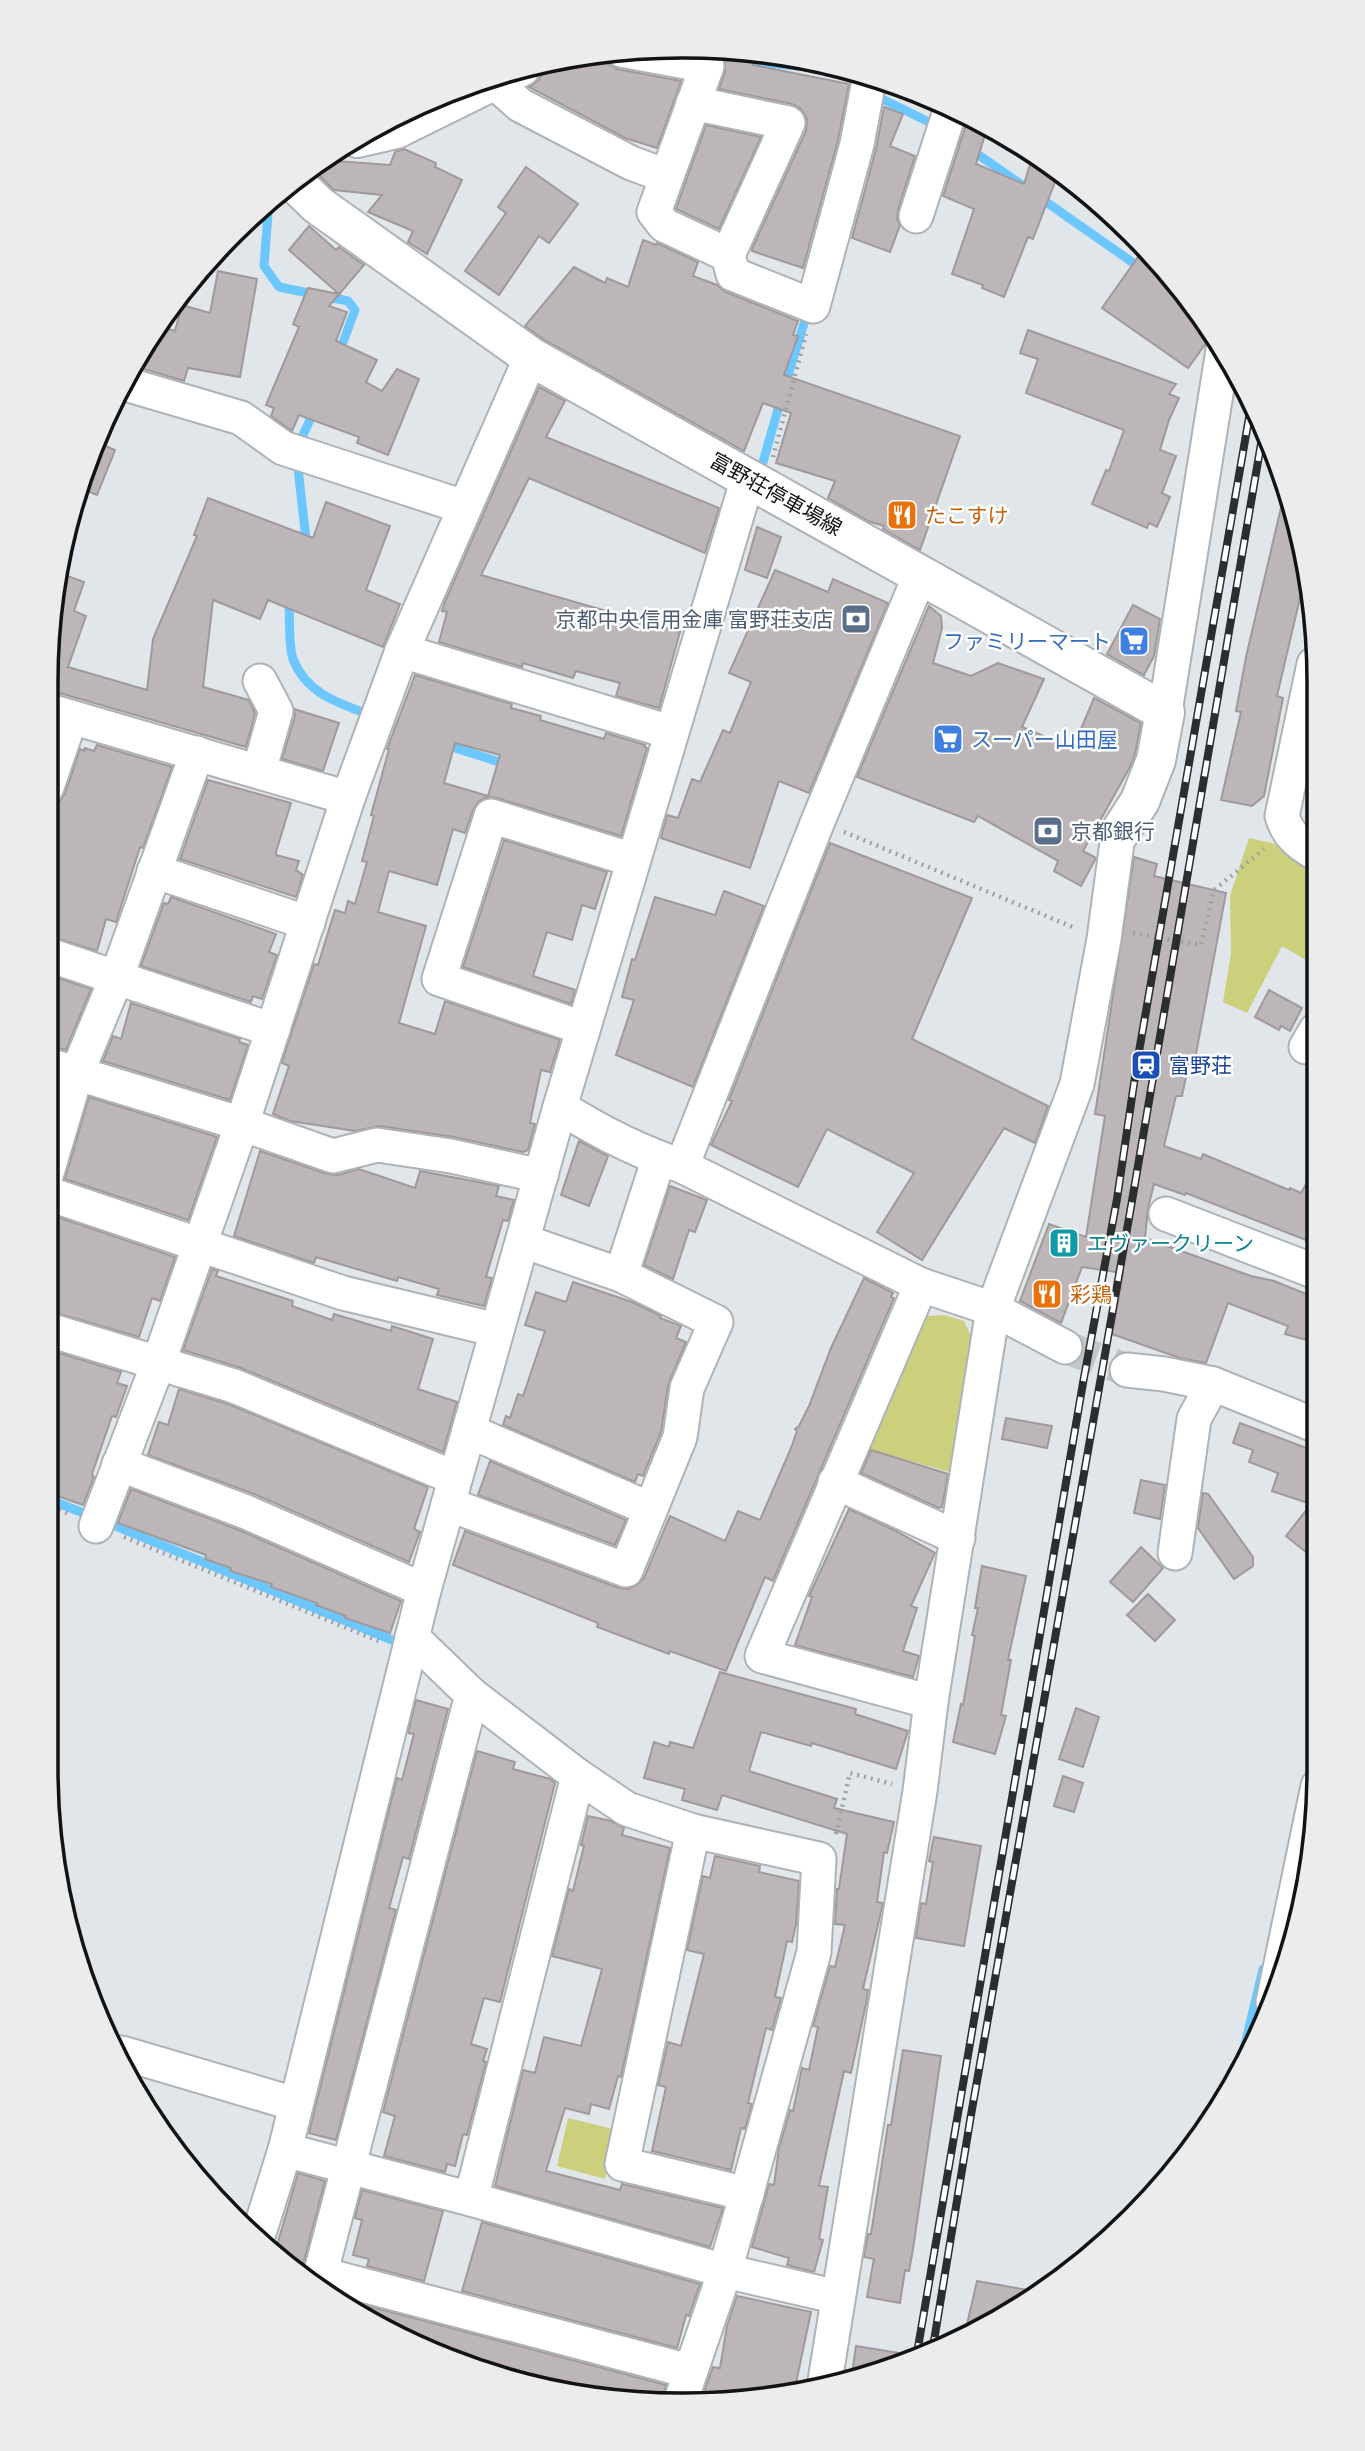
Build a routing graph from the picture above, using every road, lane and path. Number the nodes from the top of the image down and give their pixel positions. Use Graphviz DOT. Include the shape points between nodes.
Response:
graph roads {
  1 [pos="666,58"];
  2 [pos="510,82"];
  3 [pos="868,86"];
  4 [pos="448,103"];
  5 [pos="693,103"];
  6 [pos="948,117"];
  7 [pos="390,130"];
  8 [pos="666,176"];
  9 [pos="301,188"];
  10 [pos="916,216"];
  11 [pos="728,255"];
  12 [pos="814,306"];
  13 [pos="531,357"];
  14 [pos="1221,365"];
  15 [pos="133,386"];
  16 [pos="756,483"];
  17 [pos="464,507"];
  18 [pos="920,575"];
  19 [pos="402,650"];
  20 [pos="260,681"];
  21 [pos="1307,696"];
  22 [pos="1165,712"];
  23 [pos="59,713"];
  24 [pos="670,732"];
  25 [pos="197,753"];
  26 [pos="259,771"];
  27 [pos="348,798"];
  28 [pos="818,821"];
  29 [pos="1287,830"];
  30 [pos="1118,835"];
  31 [pos="1307,848"];
  32 [pos="633,860"];
  33 [pos="154,871"];
  34 [pos="1133,921"];
  35 [pos="308,923"];
  36 [pos="1104,939"];
  37 [pos="58,958"];
  38 [pos="116,979"];
  39 [pos="583,1028"];
  40 [pos="273,1030"];
  41 [pos="61,1070"];
  42 [pos="58,1091"];
  43 [pos="571,1114"];
  44 [pos="242,1124"];
  45 [pos="670,1162"];
  46 [pos="541,1176"];
  47 [pos="58,1197"];
  48 [pos="1166,1214"];
  49 [pos="199,1243"];
  50 [pos="536,1245"];
  51 [pos="1307,1269"];
  52 [pos="621,1275"];
  53 [pos="921,1285"];
  54 [pos="993,1309"];
  55 [pos="497,1330"];
  56 [pos="58,1333"];
  57 [pos="1065,1347"];
  58 [pos="158,1364"];
  59 [pos="1127,1370"];
  60 [pos="1213,1384"];
  61 [pos="1307,1422"];
  62 [pos="468,1431"];
  63 [pos="120,1464"];
  64 [pos="835,1482"];
  65 [pos="452,1491"];
  66 [pos="650,1509"];
  67 [pos="98,1521"];
  68 [pos="958,1538"];
  69 [pos="1175,1553"];
  70 [pos="424,1590"];
  71 [pos="410,1645"];
  72 [pos="472,1695"];
  73 [pos="931,1702"];
  74 [pos="578,1776"];
  75 [pos="920,1791"];
  76 [pos="693,1830"];
  77 [pos="819,1859"];
  78 [pos="127,2054"];
  79 [pos="295,2104"];
  80 [pos="285,2150"];
  81 [pos="349,2168"];
  82 [pos="747,2194"];
  83 [pos="471,2199"];
  84 [pos="261,2228"];
  85 [pos="724,2271"];
  86 [pos="320,2277"];
  87 [pos="330,2284"];
  88 [pos="838,2297"];
  89 [pos="826,2376"];
  90 [pos="685,2386"];
  1 -- 5 [label="street" via="707,66"];
  2 -- 8 [label="street" via="520,105 631,163"];
  3 -- 12 [label="street"];
  4 -- 7 [label="main road"];
  5 -- 8 [label="street"];
  5 -- 11 [label="street" via="788,123"];
  6 -- 10 [label="street"];
  8 -- 11 [label="street" via="654,212 664,225"];
  9 -- 13 [label="main road, 富野荘停車場線"];
  11 -- 12 [label="street" via="733,274"];
  12 -- 16 [label="path"];
  13 -- 16 [label="main road, 富野荘停車場線"];
  13 -- 17 [label="street"];
  14 -- 22 [label="street"];
  15 -- 17 [label="street" via="241,418 284,448"];
  16 -- 18 [label="main road, 富野荘停車場線"];
  16 -- 24 [label="street"];
  17 -- 19 [label="street"];
  18 -- 22 [label="main road, 富野荘停車場線"];
  18 -- 28 [label="street"];
  19 -- 24 [label="street"];
  19 -- 27 [label="street"];
  20 -- 26 [label="street" via="276,711"];
  21 -- 29 [label="street" via="1282,816"];
  22 -- 30 [label="main road" via="1156,760 1140,802"];
  23 -- 25 [label="street"];
  24 -- 32 [label="street"];
  25 -- 26 [label="street"];
  25 -- 33 [label="street"];
  26 -- 27 [label="street"];
  27 -- 35 [label="street"];
  28 -- 36 [label="path"];
  28 -- 45 [label="street"];
  29 -- 31 [label="street"];
  29 -- 34 [label="path" via="1214,890 1201,945 1130,933"];
  30 -- 36 [label="street"];
  32 -- 39 [label="street"];
  32 -- 39 [label="street" via="491,816 439,979"];
  33 -- 35 [label="street"];
  33 -- 38 [label="street"];
  35 -- 40 [label="street"];
  36 -- 54 [label="street" via="1077,1084"];
  37 -- 38 [label="street"];
  38 -- 40 [label="street"];
  38 -- 41 [label="street"];
  39 -- 43 [label="street"];
  40 -- 44 [label="street"];
  41 -- 42 [label="street"];
  41 -- 44 [label="street"];
  43 -- 45 [label="street"];
  43 -- 46 [label="street"];
  44 -- 46 [label="street" via="333,1156 377,1145"];
  44 -- 49 [label="street"];
  45 -- 52 [label="street"];
  45 -- 53 [label="street"];
  46 -- 50 [label="street"];
  47 -- 49 [label="street"];
  48 -- 51 [label="street"];
  49 -- 55 [label="street" via="343,1293"];
  49 -- 58 [label="street"];
  50 -- 52 [label="street"];
  50 -- 55 [label="street"];
  52 -- 66 [label="street" via="716,1322 687,1388 680,1437"];
  53 -- 54 [label="street"];
  53 -- 64 [label="street"];
  54 -- 57 [label="street"];
  54 -- 68 [label="street"];
  55 -- 62 [label="street"];
  56 -- 58 [label="street"];
  58 -- 63 [label="street"];
  58 -- 65 [label="street" via="234,1386"];
  59 -- 60 [label="street"];
  60 -- 61 [label="street"];
  60 -- 69 [label="street" via="1194,1419"];
  62 -- 65 [label="street"];
  62 -- 66 [label="street"];
  63 -- 67 [label="street"];
  63 -- 70 [label="street" via="246,1512"];
  64 -- 68 [label="street"];
  64 -- 73 [label="street" via="762,1656"];
  65 -- 66 [label="street" via="626,1570"];
  65 -- 70 [label="street"];
  67 -- 71 [label="path"];
  68 -- 73 [label="street"];
  70 -- 71 [label="street"];
  71 -- 72 [label="street"];
  71 -- 79 [label="street"];
  72 -- 74 [label="street"];
  72 -- 81 [label="street"];
  73 -- 75 [label="street"];
  74 -- 76 [label="street" via="627,1809"];
  74 -- 83 [label="street"];
  75 -- 77 [label="path" via="850,1773 834,1843"];
  75 -- 88 [label="street"];
  76 -- 77 [label="street"];
  76 -- 82 [label="street" via="622,2164"];
  77 -- 82 [label="street" via="814,1952"];
  78 -- 79 [label="street"];
  79 -- 80 [label="street"];
  80 -- 81 [label="street"];
  80 -- 84 [label="street"];
  81 -- 83 [label="street"];
  81 -- 86 [label="street"];
  82 -- 85 [label="street"];
  83 -- 85 [label="street"];
  85 -- 88 [label="street"];
  85 -- 90 [label="street"];
  87 -- 90 [label="street"];
  88 -- 89 [label="street"];
}
